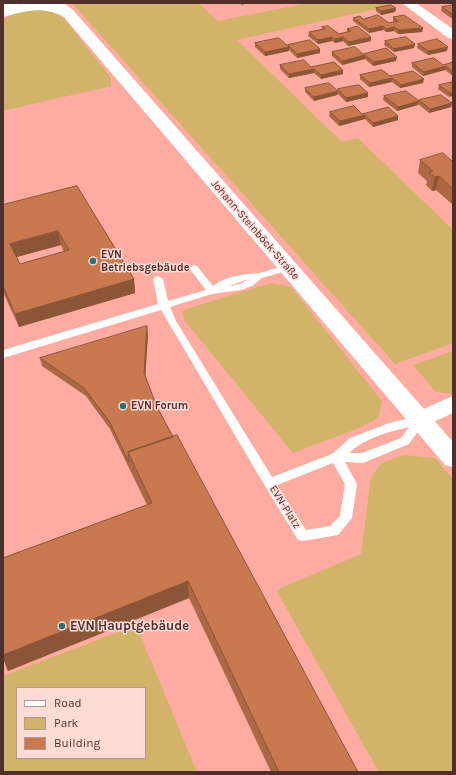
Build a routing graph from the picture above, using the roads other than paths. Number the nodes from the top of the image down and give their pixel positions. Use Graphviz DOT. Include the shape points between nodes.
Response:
graph roads {
  1 [pos="14,3"];
  2 [pos="56,3"];
  3 [pos="408,3"];
  4 [pos="3,10"];
  5 [pos="3,13"];
  6 [pos="68,13"];
  7 [pos="453,34"];
  8 [pos="194,268"];
  9 [pos="287,268"];
  10 [pos="158,279"];
  11 [pos="212,291"];
  12 [pos="164,306"];
  13 [pos="3,354"];
  14 [pos="453,404"];
  15 [pos="420,420"];
  16 [pos="336,457"];
  17 [pos="453,458"];
  18 [pos="269,483"];
  1 -- 4 [label="street"];
  2 -- 6 [label="street, Johann-Steinböck-Straße"];
  3 -- 7 [label="street"];
  5 -- 6 [label="street" via="23,6 36,5 51,6"];
  6 -- 9 [label="street, Johann-Steinböck-Straße"];
  8 -- 11 [label="lane"];
  9 -- 11 [label="lane" via="259,276 252,284 226,291"];
  9 -- 15 [label="street, Johann-Steinböck-Straße"];
  10 -- 12 [label="lane"];
  11 -- 12 [label="lane"];
  12 -- 13 [label="lane"];
  12 -- 18 [label="lane"];
  14 -- 15 [label="street"];
  15 -- 16 [label="lane, EVN-Platz" via="393,426 354,441"];
  15 -- 16 [label="lane" via="405,441 362,458"];
  15 -- 17 [label="street, Johann-Steinböck-Straße"];
  16 -- 18 [label="lane, EVN-Platz"];
  16 -- 18 [label="lane, EVN-Platz" via="351,484 346,518 334,531 304,536"];
}
